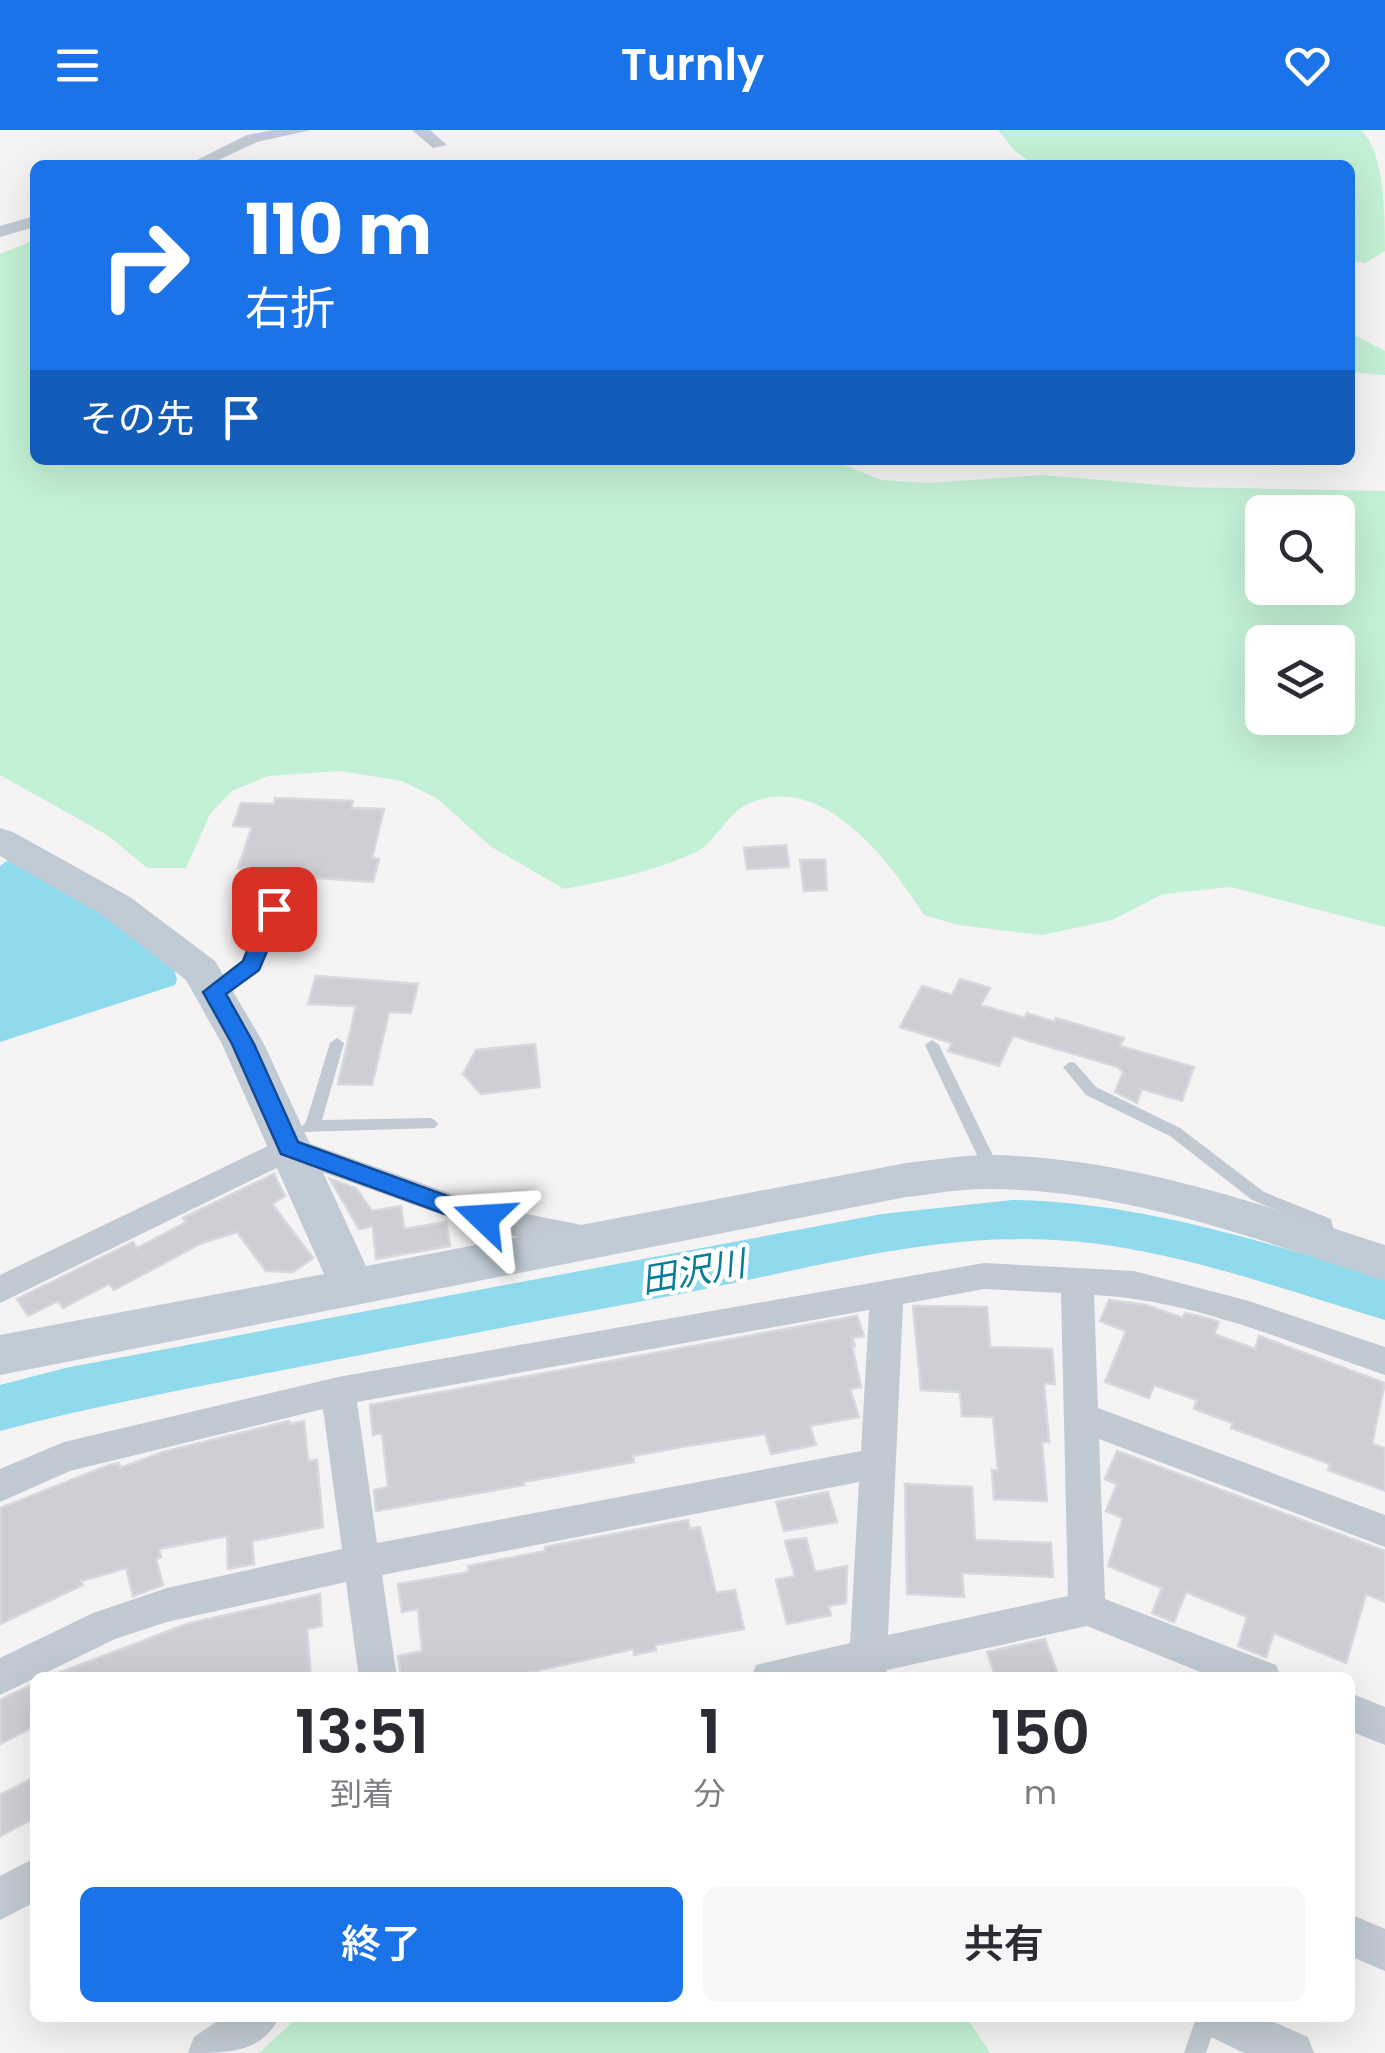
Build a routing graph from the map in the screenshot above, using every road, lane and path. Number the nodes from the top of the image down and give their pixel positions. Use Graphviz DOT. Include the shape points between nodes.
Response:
graph roads {
  1 [pos="303,130"];
  2 [pos="420,130"];
  3 [pos="439,146"];
  4 [pos="206,160"];
  5 [pos="30,223"];
  6 [pos="0,232"];
  7 [pos="0,840"];
  8 [pos="286,882"];
  9 [pos="214,992"];
  10 [pos="337,1044"];
  11 [pos="932,1044"];
  12 [pos="1070,1067"];
  13 [pos="430,1124"];
  14 [pos="296,1138"];
  15 [pos="993,1172"];
  16 [pos="595,1240"];
  17 [pos="1328,1244"];
  18 [pos="1385,1263"];
  19 [pos="1078,1278"];
  20 [pos="352,1285"];
  21 [pos="0,1290"];
  22 [pos="887,1291"];
  23 [pos="0,1355"];
  24 [pos="1385,1361"];
  25 [pos="338,1391"];
  26 [pos="1081,1416"];
  27 [pos="880,1465"];
  28 [pos="0,1486"];
  29 [pos="1385,1531"];
  30 [pos="360,1566"];
  31 [pos="1087,1608"];
  32 [pos="866,1668"];
  33 [pos="377,1672"];
  34 [pos="828,1672"];
  35 [pos="1247,1672"];
  36 [pos="0,1677"];
  37 [pos="1355,1714"];
  38 [pos="1385,1726"];
  39 [pos="30,1882"];
  40 [pos="0,1898"];
  41 [pos="1355,1937"];
  42 [pos="1385,1950"];
  43 [pos="251,2022"];
  44 [pos="1206,2022"];
  45 [pos="1226,2022"];
  46 [pos="210,2053"];
  47 [pos="1195,2053"];
  48 [pos="1292,2053"];
  1 -- 4 [label="street" via="252,138"];
  2 -- 3 [label="street"];
  5 -- 6 [label="street"];
  7 -- 9 [label="street" via="116,906 201,971"];
  8 -- 9 [label="lane" via="252,965"];
  9 -- 14 [label="street"];
  10 -- 14 [label="lane"];
  11 -- 15 [label="lane"];
  12 -- 17 [label="lane" via="1091,1091 1175,1132 1258,1196 1325,1222"];
  13 -- 14 [label="lane"];
  14 -- 16 [label="street" via="484,1218"];
  14 -- 20 [label="street"];
  14 -- 21 [label="street"];
  15 -- 16 [label="street" via="906,1180"];
  15 -- 17 [label="street" via="1168,1196"];
  16 -- 20 [label="street"];
  17 -- 18 [label="street"];
  19 -- 22 [label="street" via="984,1276"];
  19 -- 24 [label="street" via="1176,1293"];
  19 -- 26 [label="street"];
  20 -- 23 [label="street"];
  22 -- 25 [label="street"];
  22 -- 27 [label="street"];
  25 -- 28 [label="street" via="64,1456"];
  25 -- 30 [label="street"];
  26 -- 29 [label="street"];
  26 -- 31 [label="street"];
  27 -- 30 [label="street"];
  27 -- 32 [label="street"];
  30 -- 33 [label="street"];
  30 -- 36 [label="street" via="168,1605 106,1625"];
  31 -- 32 [label="street"];
  31 -- 35 [label="street"];
  32 -- 34 [label="street"];
  37 -- 38 [label="street"];
  39 -- 40 [label="street"];
  41 -- 42 [label="street"];
  43 -- 46 [label="street"];
  44 -- 47 [label="lane"];
  45 -- 48 [label="street"];
}
